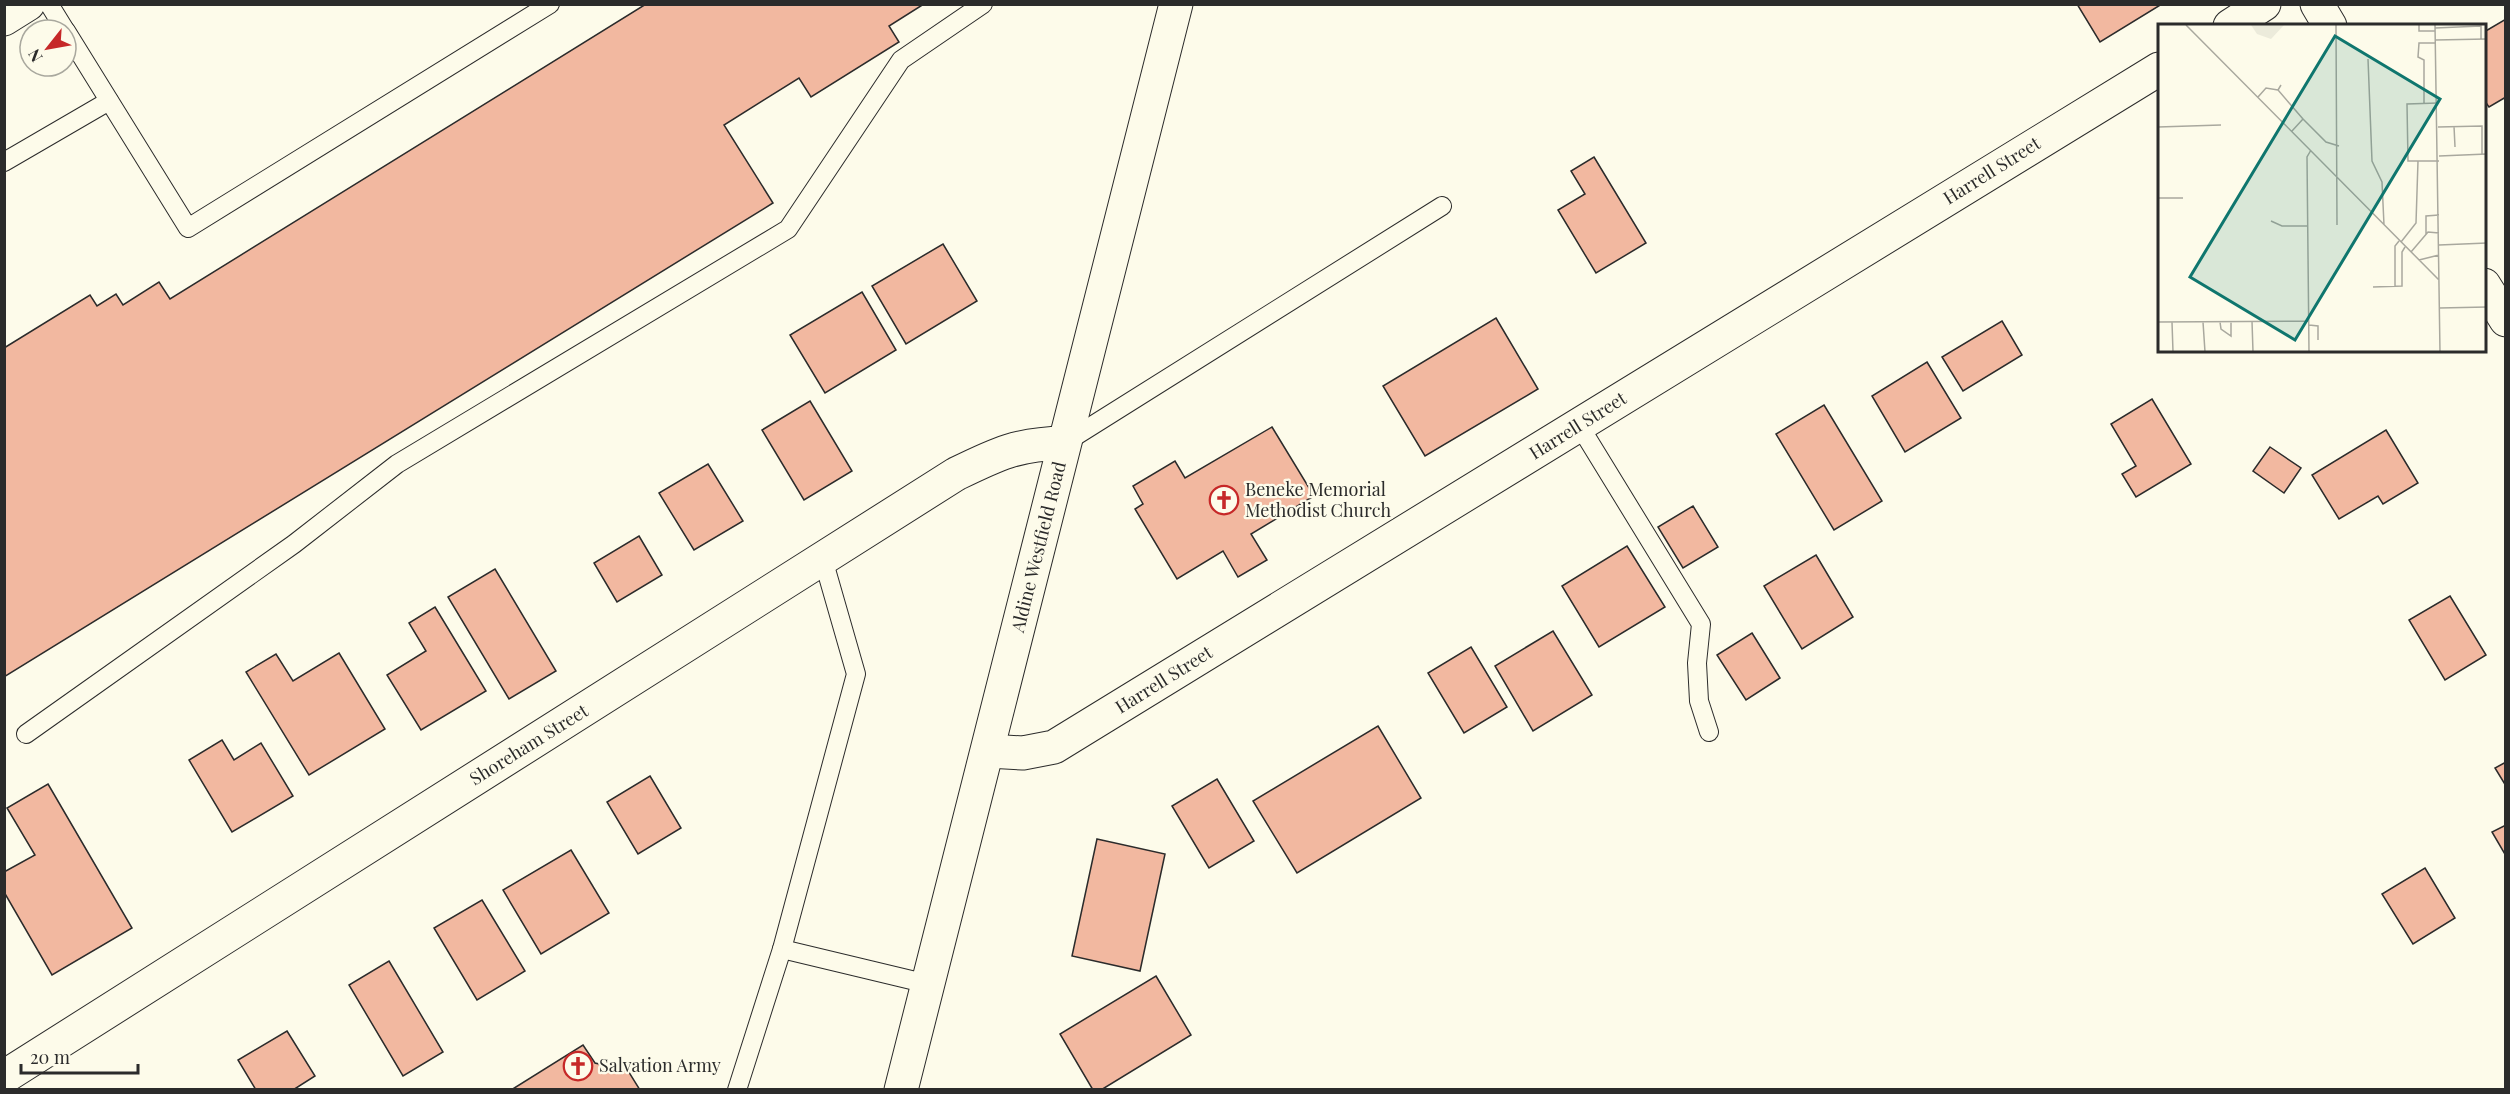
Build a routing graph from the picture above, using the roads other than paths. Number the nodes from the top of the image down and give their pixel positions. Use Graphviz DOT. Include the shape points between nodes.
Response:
graph roads {
  1 [pos="28,4"];
  2 [pos="49,4"];
  3 [pos="550,4"];
  4 [pos="983,4"];
  5 [pos="1176,4"];
  6 [pos="2264,4"];
  7 [pos="2317,4"];
  8 [pos="58,18"];
  9 [pos="4,19"];
  10 [pos="2233,24"];
  11 [pos="2329,24"];
  12 [pos="78,51"];
  13 [pos="2158,70"];
  14 [pos="109,101"];
  15 [pos="4,162"];
  16 [pos="1442,206"];
  17 [pos="2486,288"];
  18 [pos="2505,320"];
  19 [pos="1579,425"];
  20 [pos="1064,443"];
  21 [pos="823,559"];
  22 [pos="1709,732"];
  23 [pos="26,734"];
  24 [pos="988,751"];
  25 [pos="782,949"];
  26 [pos="928,984"];
  27 [pos="4,1077"];
  28 [pos="737,1089"];
  29 [pos="902,1089"];
  1 -- 9 [label="street"];
  2 -- 8 [label="lane"];
  3 -- 14 [label="lane" via="188,228"];
  4 -- 23 [label="lane" via="901,60 788,229 397,464 294,544"];
  5 -- 20 [label="street, Aldine Westfield Road"];
  6 -- 10 [label="street"];
  7 -- 11 [label="street"];
  12 -- 14 [label="lane"];
  13 -- 19 [label="street, Harrell Street"];
  14 -- 15 [label="lane"];
  16 -- 20 [label="lane"];
  17 -- 18 [label="street"];
  19 -- 22 [label="lane" via="1701,624 1699,691"];
  19 -- 24 [label="street, Harrell Street" via="1054,747 1023,753"];
  20 -- 21 [label="street, Shoreham Street" via="1034,444 996,455 956,474"];
  20 -- 24 [label="street, Aldine Westfield Road"];
  21 -- 25 [label="lane" via="856,674"];
  21 -- 27 [label="street, Shoreham Street"];
  24 -- 26 [label="street, Aldine Westfield Road"];
  25 -- 26 [label="lane"];
  25 -- 28 [label="lane"];
  26 -- 29 [label="street, Aldine Westfield Road"];
}
